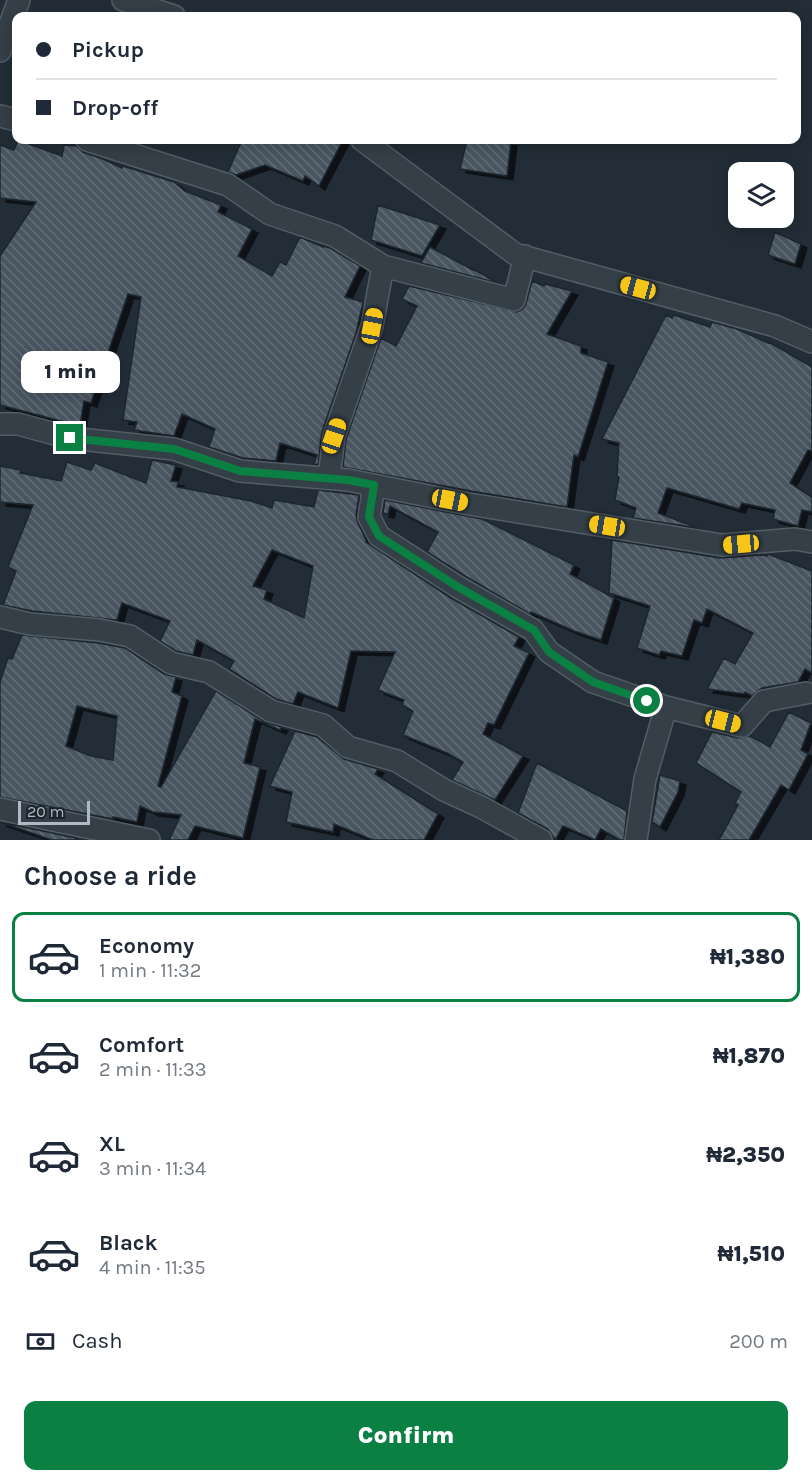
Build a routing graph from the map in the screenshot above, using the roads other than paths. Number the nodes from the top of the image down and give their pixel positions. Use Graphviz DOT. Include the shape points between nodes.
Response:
graph roads {
  1 [pos="123,0"];
  2 [pos="161,12"];
  3 [pos="12,20"];
  4 [pos="0,51"];
  5 [pos="100,144"];
  6 [pos="367,144"];
  7 [pos="525,256"];
  8 [pos="383,266"];
  9 [pos="812,342"];
  10 [pos="0,424"];
  11 [pos="328,478"];
  12 [pos="374,485"];
  13 [pos="812,542"];
  14 [pos="0,617"];
  15 [pos="806,693"];
  16 [pos="666,707"];
  17 [pos="0,809"];
  18 [pos="149,840"];
  19 [pos="541,840"];
  20 [pos="636,840"];
  1 -- 2 [label="street"];
  3 -- 4 [label="street"];
  5 -- 8 [label="street" via="228,184 270,214 335,236"];
  6 -- 7 [label="street" via="515,254"];
  7 -- 8 [label="street" via="514,300"];
  7 -- 9 [label="street" via="775,326"];
  8 -- 11 [label="street" via="372,326 334,436"];
  10 -- 11 [label="street" via="18,424 70,438 174,449 240,471"];
  11 -- 12 [label="street"];
  12 -- 13 [label="street" via="722,545 795,539"];
  12 -- 16 [label="street" via="369,517 379,536 534,630 549,652 593,682"];
  14 -- 19 [label="street" via="130,636 171,663 209,672 270,711 323,724 348,747 397,760 444,790"];
  15 -- 16 [label="street" via="764,702 742,726"];
  16 -- 20 [label="street" via="645,779"];
  17 -- 18 [label="street"];
}
